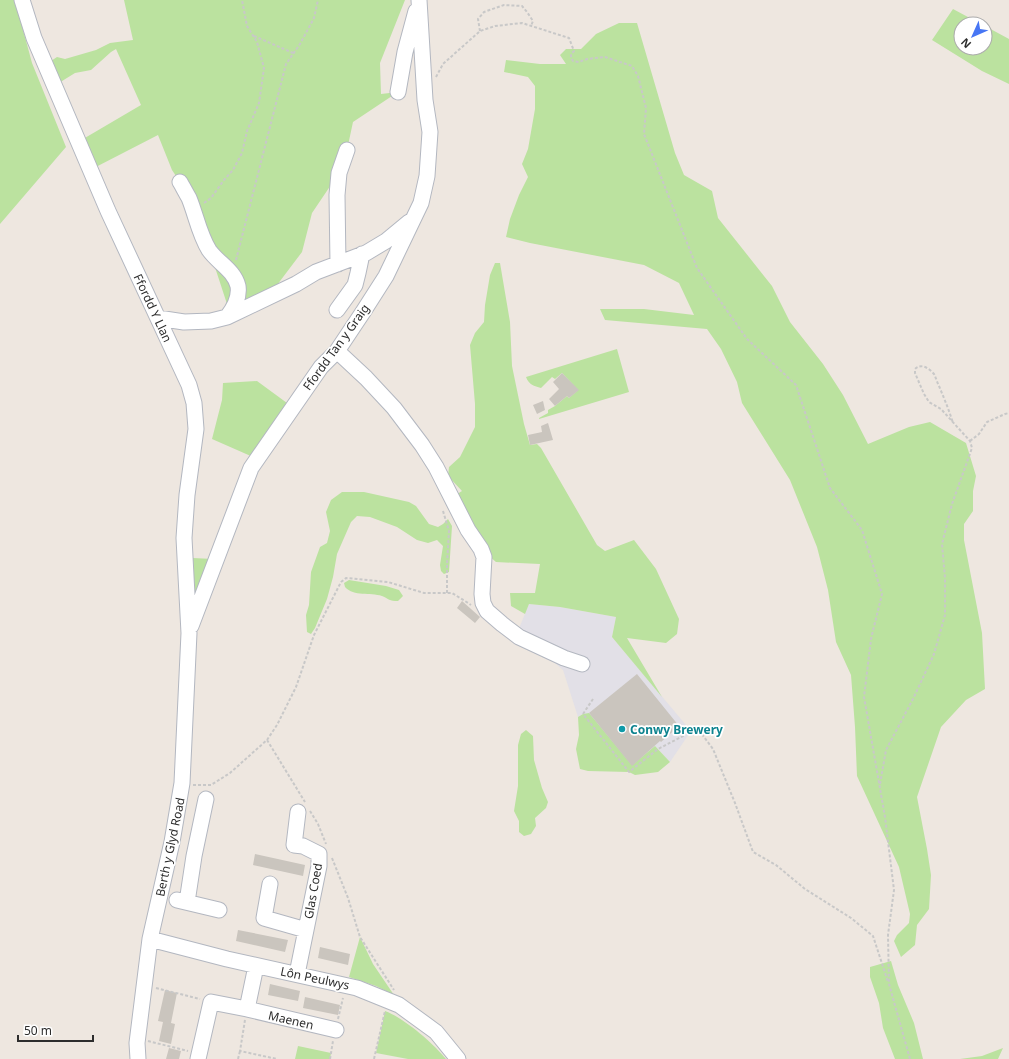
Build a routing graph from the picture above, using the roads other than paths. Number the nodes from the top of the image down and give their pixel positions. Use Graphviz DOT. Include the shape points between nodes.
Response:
graph roads {
  1 [pos="22,0"];
  2 [pos="420,3"];
  3 [pos="398,92"];
  4 [pos="347,150"];
  5 [pos="180,182"];
  6 [pos="413,218"];
  7 [pos="362,254"];
  8 [pos="338,264"];
  9 [pos="337,310"];
  10 [pos="227,317"];
  11 [pos="158,318"];
  12 [pos="337,351"];
  13 [pos="189,633"];
  14 [pos="582,664"];
  15 [pos="206,799"];
  16 [pos="301,818"];
  17 [pos="170,850"];
  18 [pos="194,856"];
  19 [pos="265,890"];
  20 [pos="220,910"];
  21 [pos="306,930"];
  22 [pos="150,939"];
  23 [pos="256,966"];
  24 [pos="297,974"];
  25 [pos="247,1009"];
  26 [pos="336,1030"];
  27 [pos="199,1057"];
  28 [pos="138,1059"];
  29 [pos="458,1059"];
  1 -- 11 [label="street, Ffordd Y Llan" via="34,38 75,135"];
  2 -- 3 [label="street" via="405,52"];
  2 -- 6 [label="street, Ffordd Tan y Graig" via="425,100 430,132 427,176 421,203"];
  4 -- 8 [label="street" via="339,173 337,195"];
  5 -- 10 [label="street" via="203,240 238,286 238,297"];
  6 -- 7 [label="street" via="386,241"];
  6 -- 12 [label="street, Ffordd Tan y Graig" via="386,276"];
  7 -- 8 [label="street"];
  7 -- 9 [label="street" via="355,284"];
  8 -- 10 [label="street" via="316,272"];
  10 -- 11 [label="street" via="211,321 184,322"];
  11 -- 13 [label="street, Ffordd Y Llan" via="189,386 194,403 196,429 184,538"];
  12 -- 13 [label="street, Ffordd Tan y Graig" via="321,367 251,468"];
  12 -- 14 [label="street" via="394,408 436,467 484,557 482,594 487,611 519,637"];
  13 -- 17 [label="street, Berth y Glyd Road" via="182,785"];
  15 -- 18 [label="street"];
  16 -- 21 [label="street, Glas Coed" via="294,845 304,846 319,854 319,866"];
  17 -- 18 [label="street"];
  17 -- 22 [label="street, Berth y Glyd Road"];
  18 -- 20 [label="street" via="182,901"];
  19 -- 21 [label="street, Glas Coed" via="264,918"];
  21 -- 24 [label="street, Glas Coed"];
  22 -- 23 [label="street, Lôn Peulwys"];
  22 -- 28 [label="street, Berth y Glyd Road" via="137,1038"];
  23 -- 24 [label="street, Lôn Peulwys"];
  23 -- 25 [label="street"];
  24 -- 29 [label="street, Lôn Peulwys" via="392,996 399,1005 436,1032"];
  25 -- 26 [label="street, Maenen"];
  25 -- 27 [label="street, Maenen" via="210,1002"];
}
